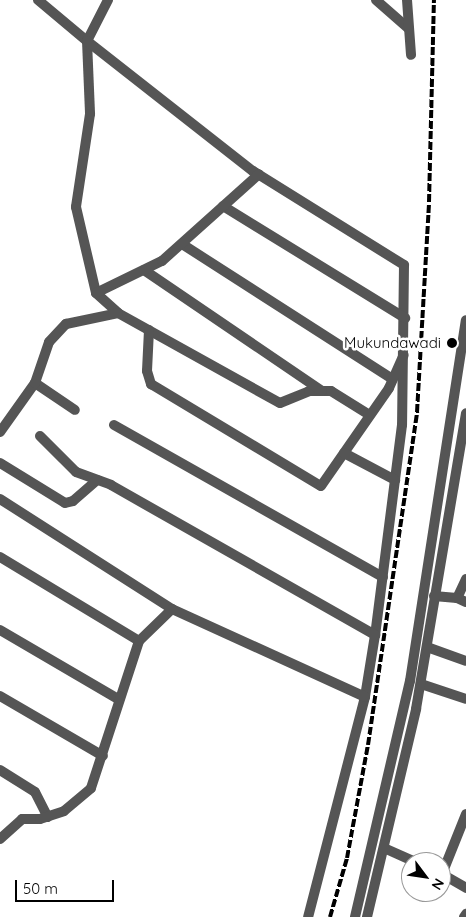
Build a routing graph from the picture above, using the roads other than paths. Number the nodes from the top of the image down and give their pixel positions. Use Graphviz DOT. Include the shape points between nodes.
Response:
graph roads {
  1 [pos="38,0"];
  2 [pos="108,0"];
  3 [pos="376,0"];
  4 [pos="408,0"];
  5 [pos="409,29"];
  6 [pos="87,41"];
  7 [pos="411,55"];
  8 [pos="259,174"];
  9 [pos="223,206"];
  10 [pos="182,244"];
  11 [pos="144,270"];
  12 [pos="96,293"];
  13 [pos="118,313"];
  14 [pos="405,318"];
  15 [pos="466,320"];
  16 [pos="149,330"];
  17 [pos="406,352"];
  18 [pos="392,379"];
  19 [pos="35,383"];
  20 [pos="322,391"];
  21 [pos="75,410"];
  22 [pos="466,413"];
  23 [pos="368,414"];
  24 [pos="114,425"];
  25 [pos="0,432"];
  26 [pos="40,436"];
  27 [pos="344,453"];
  28 [pos="0,463"];
  29 [pos="97,480"];
  30 [pos="395,480"];
  31 [pos="0,498"];
  32 [pos="0,557"];
  33 [pos="382,577"];
  34 [pos="466,579"];
  35 [pos="434,596"];
  36 [pos="461,600"];
  37 [pos="172,609"];
  38 [pos="0,630"];
  39 [pos="375,635"];
  40 [pos="139,641"];
  41 [pos="428,646"];
  42 [pos="466,661"];
  43 [pos="421,684"];
  44 [pos="0,696"];
  45 [pos="364,697"];
  46 [pos="118,699"];
  47 [pos="466,699"];
  48 [pos="103,756"];
  49 [pos="0,770"];
  50 [pos="466,814"];
  51 [pos="48,817"];
  52 [pos="0,839"];
  53 [pos="384,848"];
  54 [pos="451,852"];
  55 [pos="401,856"];
  56 [pos="451,879"];
  57 [pos="466,888"];
  58 [pos="308,917"];
  59 [pos="355,917"];
  60 [pos="367,917"];
  1 -- 6 [label="street"];
  2 -- 6 [label="street"];
  3 -- 5 [label="street"];
  4 -- 5 [label="street"];
  5 -- 7 [label="street"];
  6 -- 8 [label="street"];
  6 -- 12 [label="street" via="90,114 76,207"];
  8 -- 9 [label="street"];
  8 -- 14 [label="street" via="404,265"];
  9 -- 10 [label="street"];
  9 -- 14 [label="street"];
  10 -- 11 [label="street"];
  10 -- 18 [label="street"];
  11 -- 12 [label="street"];
  11 -- 20 [label="street"];
  12 -- 13 [label="street"];
  13 -- 16 [label="street"];
  13 -- 19 [label="street" via="66,324 49,342"];
  14 -- 17 [label="street"];
  15 -- 59 [label="street" via="410,681"];
  16 -- 20 [label="street" via="280,403 309,391"];
  16 -- 27 [label="street" via="147,371 151,384 321,486"];
  17 -- 18 [label="street"];
  17 -- 30 [label="street"];
  18 -- 23 [label="street"];
  19 -- 21 [label="street"];
  19 -- 25 [label="street"];
  20 -- 23 [label="street" via="331,391"];
  22 -- 35 [label="street"];
  23 -- 27 [label="street"];
  24 -- 33 [label="street"];
  26 -- 29 [label="street" via="70,468"];
  27 -- 30 [label="street"];
  28 -- 29 [label="street" via="65,502 73,501"];
  29 -- 39 [label="street"];
  30 -- 33 [label="street"];
  31 -- 37 [label="street"];
  32 -- 40 [label="street"];
  33 -- 39 [label="street"];
  34 -- 36 [label="street"];
  35 -- 36 [label="street"];
  35 -- 41 [label="street"];
  37 -- 40 [label="street"];
  37 -- 45 [label="street"];
  38 -- 46 [label="street"];
  39 -- 45 [label="street"];
  40 -- 46 [label="street"];
  41 -- 42 [label="street"];
  41 -- 43 [label="street"];
  43 -- 47 [label="street"];
  43 -- 53 [label="street"];
  44 -- 48 [label="street"];
  45 -- 58 [label="street"];
  46 -- 48 [label="street"];
  48 -- 51 [label="street" via="91,788 64,811"];
  49 -- 51 [label="street" via="35,792"];
  50 -- 54 [label="street"];
  51 -- 52 [label="street" via="22,819"];
  53 -- 55 [label="street"];
  53 -- 60 [label="street"];
  56 -- 57 [label="street"];
}
